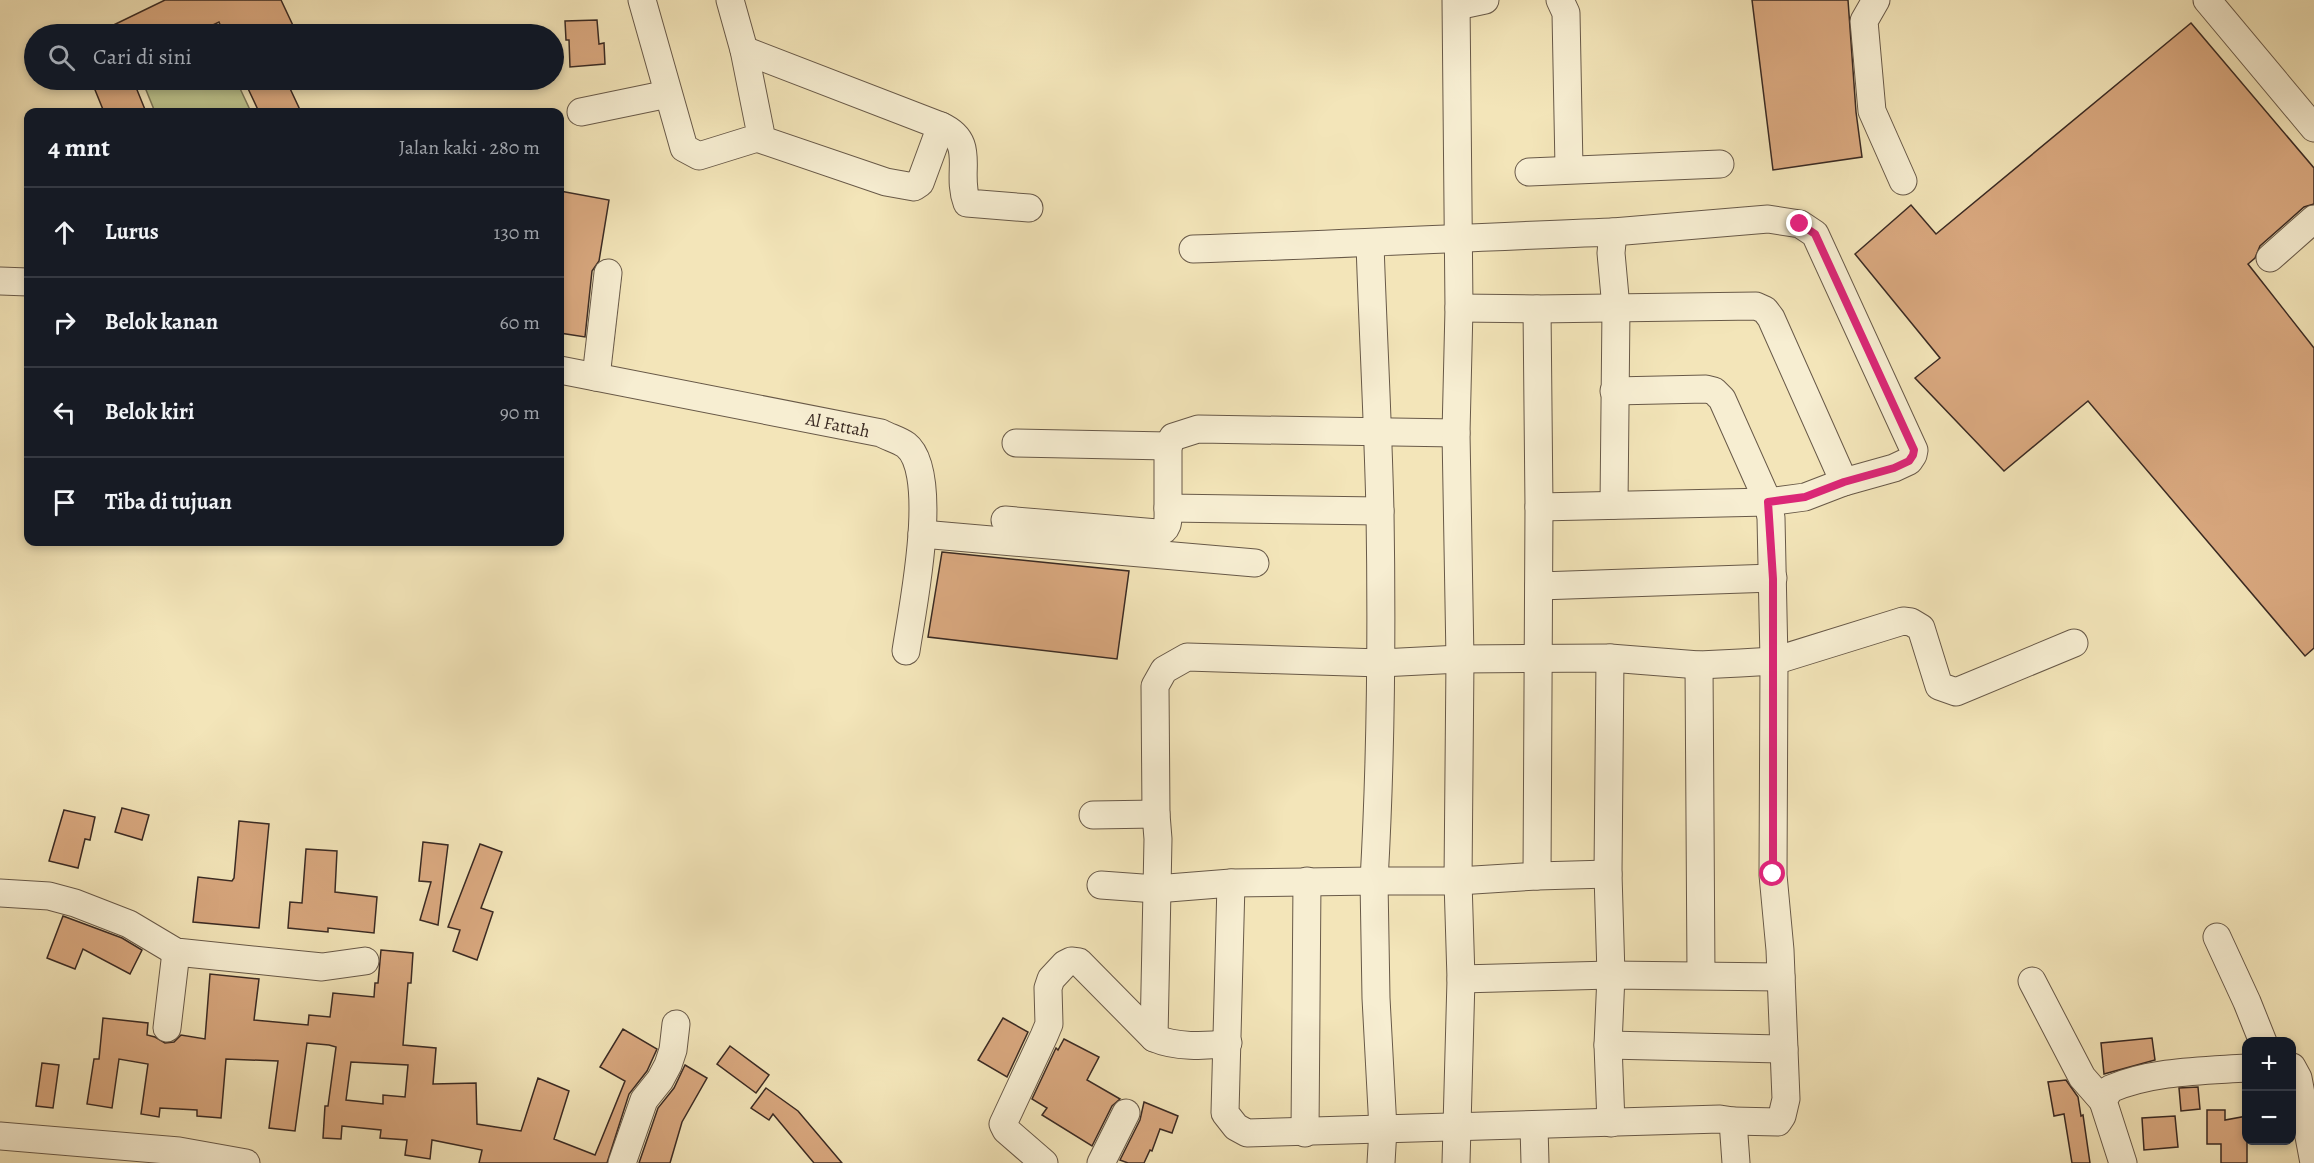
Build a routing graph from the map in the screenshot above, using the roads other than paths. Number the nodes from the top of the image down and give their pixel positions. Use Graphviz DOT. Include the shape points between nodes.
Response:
graph roads {
  1 [pos="642,0"];
  2 [pos="730,0"];
  3 [pos="1485,0"];
  4 [pos="1560,0"];
  5 [pos="1876,0"];
  6 [pos="2207,0"];
  7 [pos="1456,3"];
  8 [pos="744,50"];
  9 [pos="668,94"];
  10 [pos="581,112"];
  11 [pos="941,126"];
  12 [pos="2314,128"];
  13 [pos="757,138"];
  14 [pos="1720,164"];
  15 [pos="1569,168"];
  16 [pos="1529,172"];
  17 [pos="1904,181"];
  18 [pos="1029,208"];
  19 [pos="2314,219"];
  20 [pos="1613,232"];
  21 [pos="1458,237"];
  22 [pos="1370,244"];
  23 [pos="1192,249"];
  24 [pos="2270,258"];
  25 [pos="608,273"];
  26 [pos="0,281"];
  27 [pos="24,282"];
  28 [pos="1459,308"];
  29 [pos="1616,308"];
  30 [pos="1537,309"];
  31 [pos="564,371"];
  32 [pos="596,377"];
  33 [pos="1614,391"];
  34 [pos="1377,431"];
  35 [pos="1455,433"];
  36 [pos="1017,443"];
  37 [pos="1168,446"];
  38 [pos="1844,482"];
  39 [pos="1768,502"];
  40 [pos="1614,505"];
  41 [pos="1539,507"];
  42 [pos="1168,508"];
  43 [pos="1380,511"];
  44 [pos="1005,520"];
  45 [pos="922,534"];
  46 [pos="1255,563"];
  47 [pos="1773,579"];
  48 [pos="1539,586"];
  49 [pos="2074,643"];
  50 [pos="906,651"];
  51 [pos="1460,658"];
  52 [pos="1610,658"];
  53 [pos="1538,659"];
  54 [pos="1774,661"];
  55 [pos="1381,663"];
  56 [pos="1699,665"];
  57 [pos="1156,814"];
  58 [pos="1093,815"];
  59 [pos="1608,874"];
  60 [pos="1537,876"];
  61 [pos="1458,880"];
  62 [pos="1374,881"];
  63 [pos="1307,882"];
  64 [pos="1231,883"];
  65 [pos="1101,885"];
  66 [pos="1156,888"];
  67 [pos="0,893"];
  68 [pos="2217,937"];
  69 [pos="176,952"];
  70 [pos="365,961"];
  71 [pos="1611,975"];
  72 [pos="1701,975"];
  73 [pos="1781,977"];
  74 [pos="1461,979"];
  75 [pos="2032,981"];
  76 [pos="676,1024"];
  77 [pos="166,1028"];
  78 [pos="2261,1037"];
  79 [pos="1154,1038"];
  80 [pos="1228,1043"];
  81 [pos="1608,1046"];
  82 [pos="1784,1049"];
  83 [pos="2300,1063"];
  84 [pos="2242,1068"];
  85 [pos="2103,1101"];
  86 [pos="1126,1113"];
  87 [pos="1733,1121"];
  88 [pos="1611,1123"];
  89 [pos="1456,1126"];
  90 [pos="1534,1126"];
  91 [pos="1383,1129"];
  92 [pos="1305,1133"];
  93 [pos="0,1137"];
  94 [pos="179,1157"];
  95 [pos="246,1163"];
  96 [pos="622,1163"];
  97 [pos="1044,1163"];
  98 [pos="1101,1163"];
  99 [pos="1381,1163"];
  100 [pos="1455,1163"];
  101 [pos="1535,1163"];
  102 [pos="1736,1163"];
  103 [pos="2123,1163"];
  104 [pos="2314,1163"];
  1 -- 9 [label="street"];
  2 -- 8 [label="street"];
  3 -- 7 [label="street"];
  4 -- 15 [label="street" via="1566,13"];
  5 -- 17 [label="street" via="1864,21 1872,111"];
  6 -- 12 [label="street"];
  7 -- 21 [label="street"];
  8 -- 11 [label="street"];
  8 -- 13 [label="street" via="759,117"];
  9 -- 10 [label="street"];
  9 -- 13 [label="street" via="684,148 691,153 699,156"];
  11 -- 13 [label="street" via="920,183 914,187 886,182"];
  11 -- 18 [label="street" via="959,137 963,147 963,193 967,203"];
  14 -- 15 [label="street"];
  15 -- 16 [label="street"];
  19 -- 24 [label="street"];
  20 -- 21 [label="street"];
  20 -- 29 [label="street"];
  20 -- 38 [label="street" via="1768,219 1800,224 1815,234 1914,450 1909,461 1894,468"];
  21 -- 22 [label="street"];
  21 -- 28 [label="street"];
  22 -- 23 [label="street"];
  22 -- 34 [label="street"];
  25 -- 32 [label="street"];
  26 -- 27 [label="street"];
  28 -- 30 [label="street"];
  28 -- 35 [label="street"];
  29 -- 30 [label="street"];
  29 -- 33 [label="street"];
  29 -- 38 [label="street" via="1736,305 1765,310"];
  30 -- 41 [label="street"];
  31 -- 32 [label="street, Al Fattah"];
  32 -- 45 [label="street, Al Fattah" via="881,433 907,445 919,465 924,499"];
  33 -- 39 [label="street" via="1714,391 1722,399"];
  33 -- 40 [label="street"];
  34 -- 35 [label="street"];
  34 -- 37 [label="street" via="1198,429 1173,437"];
  34 -- 43 [label="street"];
  35 -- 51 [label="street"];
  36 -- 37 [label="street"];
  37 -- 42 [label="street"];
  38 -- 39 [label="street" via="1805,497"];
  39 -- 40 [label="street"];
  39 -- 47 [label="street"];
  40 -- 41 [label="street"];
  41 -- 48 [label="street"];
  42 -- 43 [label="street"];
  42 -- 44 [label="street" via="1167,525 1157,533"];
  43 -- 55 [label="street"];
  45 -- 46 [label="street"];
  45 -- 50 [label="street, Al Fattah"];
  47 -- 48 [label="street"];
  47 -- 54 [label="street"];
  48 -- 53 [label="street"];
  49 -- 54 [label="street" via="1956,692 1939,686 1921,628 1911,622 1903,621"];
  51 -- 53 [label="street"];
  51 -- 55 [label="street"];
  51 -- 61 [label="street"];
  52 -- 53 [label="street"];
  52 -- 56 [label="street"];
  52 -- 59 [label="street"];
  53 -- 60 [label="street"];
  54 -- 56 [label="street"];
  54 -- 73 [label="street" via="1773,874"];
  55 -- 57 [label="street" via="1187,657 1164,670 1155,686"];
  55 -- 62 [label="street"];
  56 -- 72 [label="street"];
  57 -- 58 [label="street"];
  57 -- 66 [label="street"];
  59 -- 60 [label="street"];
  59 -- 71 [label="street"];
  60 -- 61 [label="street"];
  61 -- 62 [label="street"];
  61 -- 74 [label="street"];
  62 -- 63 [label="street"];
  62 -- 91 [label="street"];
  63 -- 64 [label="street"];
  63 -- 92 [label="street"];
  64 -- 66 [label="street"];
  64 -- 80 [label="street"];
  65 -- 66 [label="street"];
  66 -- 79 [label="street"];
  67 -- 69 [label="street" via="49,896 75,903 129,924"];
  68 -- 78 [label="street"];
  69 -- 70 [label="street" via="322,967"];
  69 -- 77 [label="street"];
  71 -- 72 [label="street"];
  71 -- 74 [label="street"];
  71 -- 81 [label="street"];
  72 -- 73 [label="street"];
  73 -- 82 [label="street"];
  74 -- 89 [label="street"];
  75 -- 85 [label="street" via="2082,1077"];
  76 -- 96 [label="street" via="668,1065 644,1100"];
  79 -- 80 [label="street" via="1212,1046"];
  79 -- 97 [label="street" via="1079,962 1071,961 1058,972 1048,988 1050,1009 1044,1036 1003,1124"];
  80 -- 92 [label="street" via="1225,1113 1236,1127 1247,1133"];
  81 -- 82 [label="street"];
  81 -- 88 [label="street"];
  82 -- 87 [label="street" via="1786,1099 1778,1122"];
  83 -- 104 [label="street" via="2298,1078"];
  84 -- 85 [label="street" via="2139,1080 2109,1089"];
  85 -- 103 [label="street"];
  86 -- 98 [label="street"];
  87 -- 88 [label="street"];
  87 -- 102 [label="street"];
  88 -- 90 [label="street"];
  89 -- 90 [label="street"];
  89 -- 91 [label="street"];
  89 -- 100 [label="street"];
  90 -- 101 [label="street"];
  91 -- 92 [label="street"];
  91 -- 99 [label="street"];
  93 -- 94 [label="street"];
  94 -- 95 [label="street"];
}
